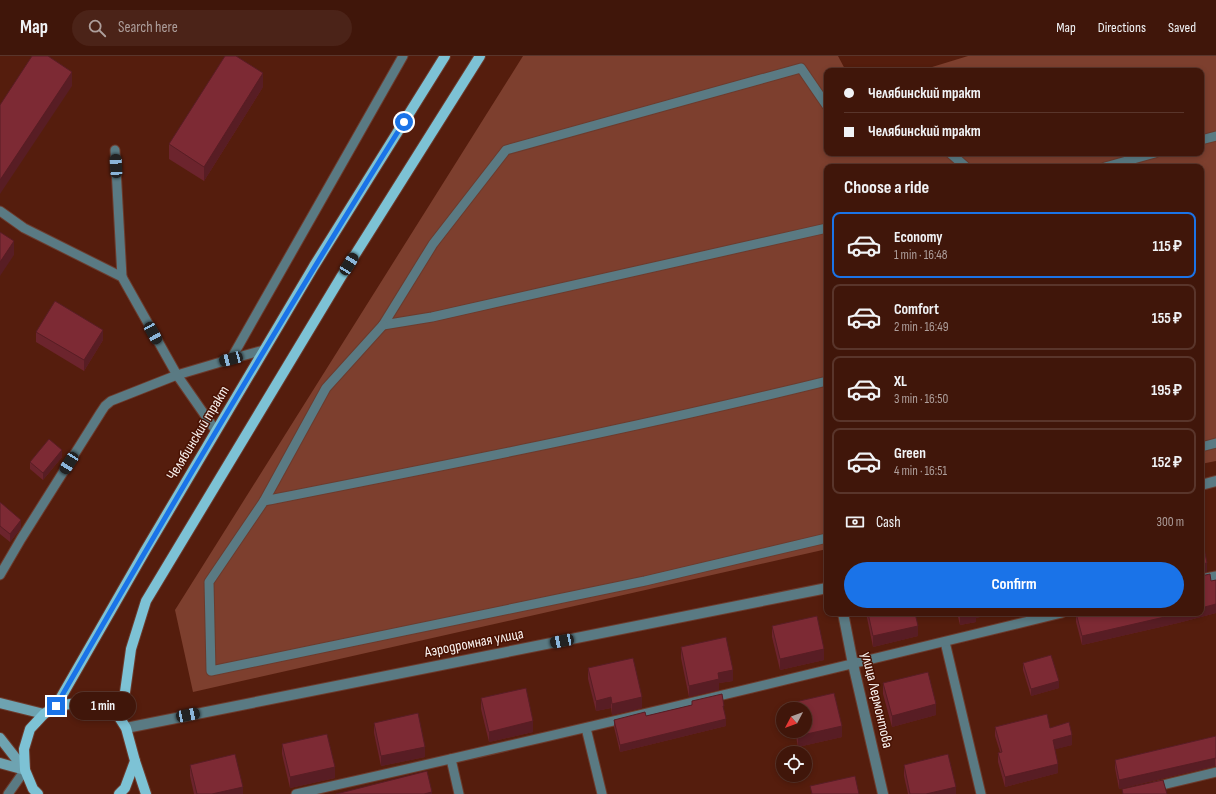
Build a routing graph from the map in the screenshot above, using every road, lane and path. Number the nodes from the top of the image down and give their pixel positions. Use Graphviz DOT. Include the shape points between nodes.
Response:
graph roads {
  1 [pos="403,56"];
  2 [pos="445,56"];
  3 [pos="480,56"];
  4 [pos="824,102"];
  5 [pos="1216,136"];
  6 [pos="1204,139"];
  7 [pos="115,150"];
  8 [pos="953,156"];
  9 [pos="1144,156"];
  10 [pos="963,164"];
  11 [pos="1116,164"];
  12 [pos="0,211"];
  13 [pos="824,229"];
  14 [pos="122,278"];
  15 [pos="383,325"];
  16 [pos="264,350"];
  17 [pos="231,359"];
  18 [pos="176,375"];
  19 [pos="824,382"];
  20 [pos="216,431"];
  21 [pos="1216,443"];
  22 [pos="1204,446"];
  23 [pos="1216,481"];
  24 [pos="1204,484"];
  25 [pos="264,501"];
  26 [pos="824,539"];
  27 [pos="0,575"];
  28 [pos="1216,576"];
  29 [pos="1204,578"];
  30 [pos="824,589"];
  31 [pos="844,616"];
  32 [pos="1050,616"];
  33 [pos="945,642"];
  34 [pos="853,664"];
  35 [pos="0,703"];
  36 [pos="56,706"];
  37 [pos="44,714"];
  38 [pos="119,717"];
  39 [pos="126,728"];
  40 [pos="586,728"];
  41 [pos="0,738"];
  42 [pos="451,760"];
  43 [pos="135,761"];
  44 [pos="0,763"];
  45 [pos="24,770"];
  46 [pos="1216,772"];
  47 [pos="1143,789"];
  48 [pos="36,792"];
  49 [pos="8,794"];
  50 [pos="119,794"];
  51 [pos="146,794"];
  52 [pos="296,794"];
  53 [pos="459,794"];
  54 [pos="602,794"];
  55 [pos="883,794"];
  56 [pos="981,794"];
  1 -- 17 [label="lane"];
  2 -- 16 [label="main road, Челябинский тракт"];
  3 -- 38 [label="main road" via="341,277 146,601 131,649"];
  4 -- 15 [label="lane" via="801,68 506,150 433,244"];
  5 -- 6 [label="lane"];
  7 -- 14 [label="lane"];
  8 -- 10 [label="lane"];
  9 -- 11 [label="lane"];
  12 -- 14 [label="lane" via="24,228"];
  13 -- 15 [label="lane" via="432,317"];
  14 -- 18 [label="lane"];
  15 -- 25 [label="lane" via="326,388"];
  16 -- 17 [label="lane"];
  16 -- 20 [label="main road, Челябинский тракт"];
  17 -- 18 [label="lane"];
  18 -- 20 [label="lane"];
  18 -- 27 [label="lane" via="111,401 105,406"];
  19 -- 25 [label="lane" via="580,437"];
  20 -- 36 [label="main road, Челябинский тракт"];
  21 -- 22 [label="lane"];
  23 -- 24 [label="street"];
  25 -- 26 [label="lane" via="209,582 211,671 645,581"];
  28 -- 29 [label="lane"];
  30 -- 39 [label="street, Аэродромная улица"];
  31 -- 34 [label="street, улица Лермонтова"];
  32 -- 33 [label="lane"];
  33 -- 34 [label="lane"];
  33 -- 56 [label="lane"];
  34 -- 40 [label="lane"];
  34 -- 55 [label="street, улица Лермонтова"];
  35 -- 37 [label="street"];
  36 -- 37 [label="main road"];
  36 -- 38 [label="main road" via="86,702 104,707"];
  37 -- 45 [label="main road" via="30,729 24,749"];
  38 -- 39 [label="main road"];
  39 -- 43 [label="main road"];
  40 -- 42 [label="lane"];
  40 -- 54 [label="lane"];
  41 -- 45 [label="street"];
  42 -- 52 [label="lane"];
  42 -- 53 [label="lane"];
  43 -- 50 [label="main road" via="125,788"];
  43 -- 51 [label="main road"];
  44 -- 45 [label="street"];
  45 -- 48 [label="main road"];
  45 -- 49 [label="lane"];
  46 -- 47 [label="lane"];
}
